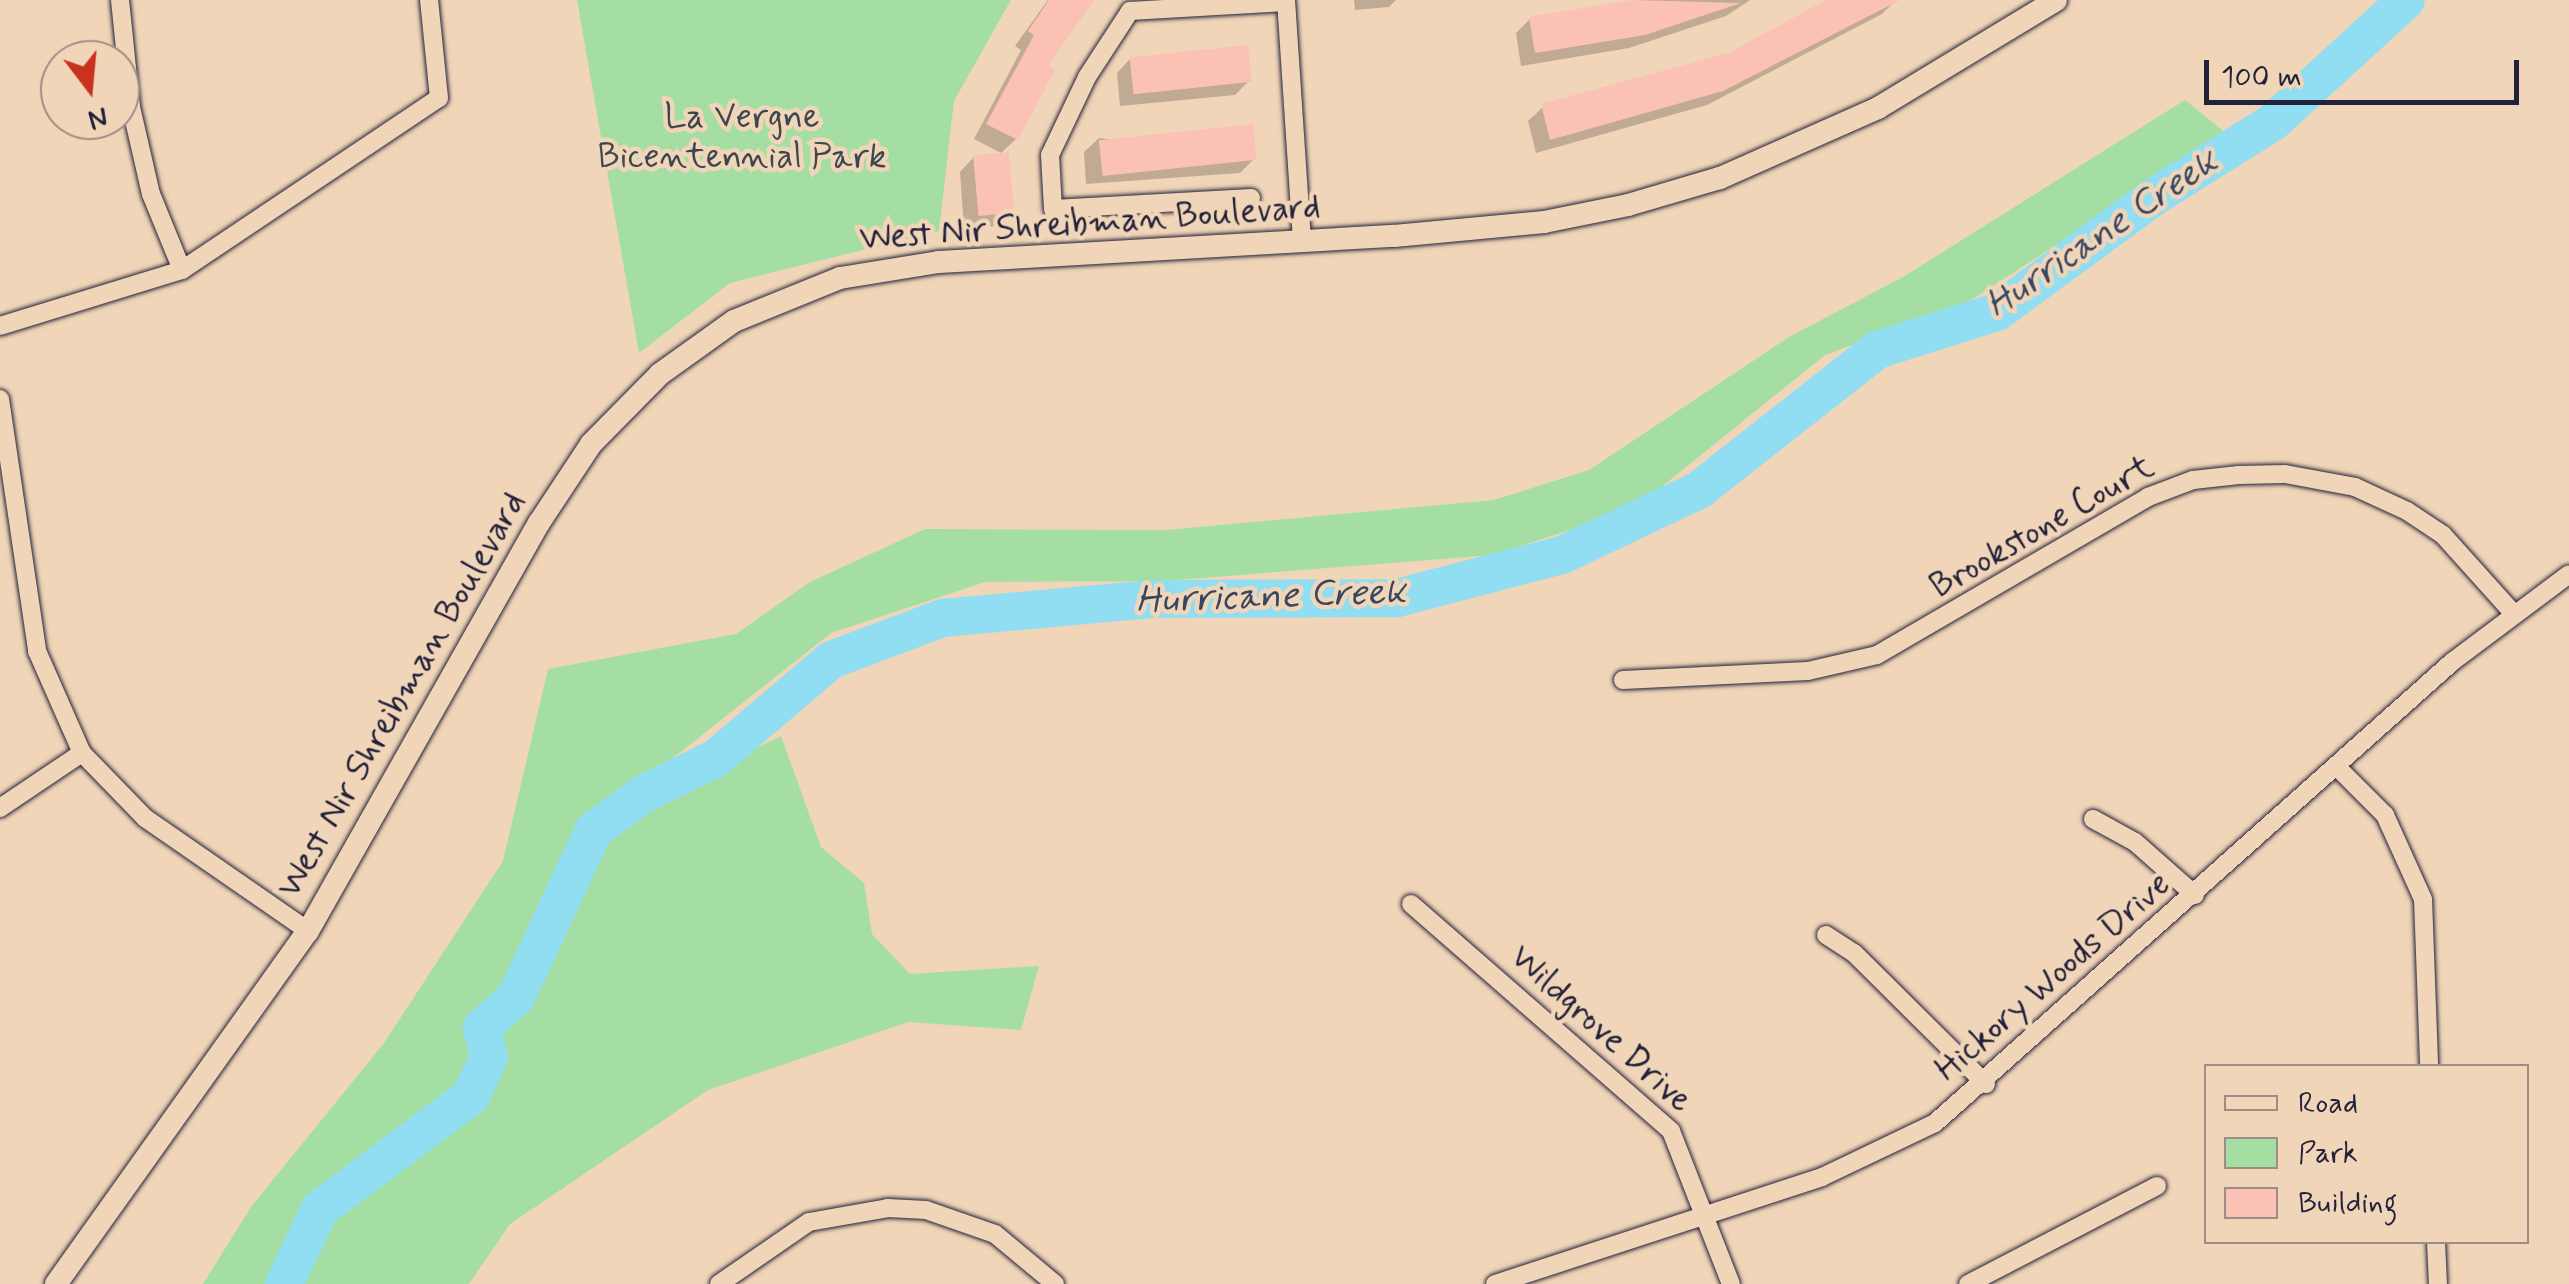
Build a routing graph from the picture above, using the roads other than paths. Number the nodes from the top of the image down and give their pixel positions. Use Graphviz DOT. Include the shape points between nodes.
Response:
graph roads {
  1 [pos="120,0"];
  2 [pos="428,0"];
  3 [pos="2056,0"];
  4 [pos="1286,1"];
  5 [pos="1251,198"];
  6 [pos="1302,240"];
  7 [pos="182,270"];
  8 [pos="0,326"];
  9 [pos="0,399"];
  10 [pos="7,519"];
  11 [pos="2569,574"];
  12 [pos="2512,612"];
  13 [pos="1623,680"];
  14 [pos="82,753"];
  15 [pos="2337,767"];
  16 [pos="0,808"];
  17 [pos="2092,820"];
  18 [pos="2195,895"];
  19 [pos="1411,904"];
  20 [pos="308,931"];
  21 [pos="1826,935"];
  22 [pos="2429,1064"];
  23 [pos="1986,1084"];
  24 [pos="2157,1186"];
  25 [pos="1707,1215"];
  26 [pos="2436,1244"];
  27 [pos="56,1284"];
  28 [pos="719,1284"];
  29 [pos="1055,1284"];
  30 [pos="1495,1284"];
  31 [pos="1731,1284"];
  32 [pos="1968,1284"];
  33 [pos="2438,1284"];
  1 -- 7 [label="street" via="147,176"];
  2 -- 7 [label="street" via="439,98"];
  3 -- 6 [label="main road, West Nir Shreibman Boulevard" via="1878,108 1720,178 1544,222"];
  4 -- 5 [label="street" via="1130,11 1050,155 1053,210"];
  4 -- 6 [label="street"];
  6 -- 20 [label="main road, West Nir Shreibman Boulevard" via="939,262 840,278 750,312 660,374 591,444 539,523"];
  7 -- 8 [label="street"];
  9 -- 10 [label="street"];
  10 -- 14 [label="street" via="37,651"];
  11 -- 12 [label="street, Hickory Woods Drive"];
  12 -- 13 [label="street, Brookstone Court" via="2442,535 2406,512 2355,487 2239,474 2193,480 2148,497 1936,626 1877,654 1808,670"];
  12 -- 15 [label="street, Hickory Woods Drive"];
  14 -- 16 [label="street"];
  14 -- 20 [label="street" via="145,818"];
  15 -- 18 [label="street, Hickory Woods Drive"];
  15 -- 22 [label="street" via="2385,814 2423,900"];
  17 -- 18 [label="street" via="2135,842"];
  18 -- 23 [label="street, Hickory Woods Drive"];
  19 -- 25 [label="street, Wildgrove Drive" via="1642,1100 1671,1131"];
  20 -- 27 [label="main road, West Nir Shreibman Boulevard"];
  21 -- 23 [label="street" via="1854,953"];
  23 -- 25 [label="street, Hickory Woods Drive" via="1936,1123 1879,1154"];
  24 -- 32 [label="street"];
  25 -- 30 [label="street, Hickory Woods Drive"];
  25 -- 31 [label="street, Wildgrove Drive"];
  26 -- 33 [label="street"];
  28 -- 29 [label="street" via="808,1222 888,1208 926,1210 994,1234"];
}
